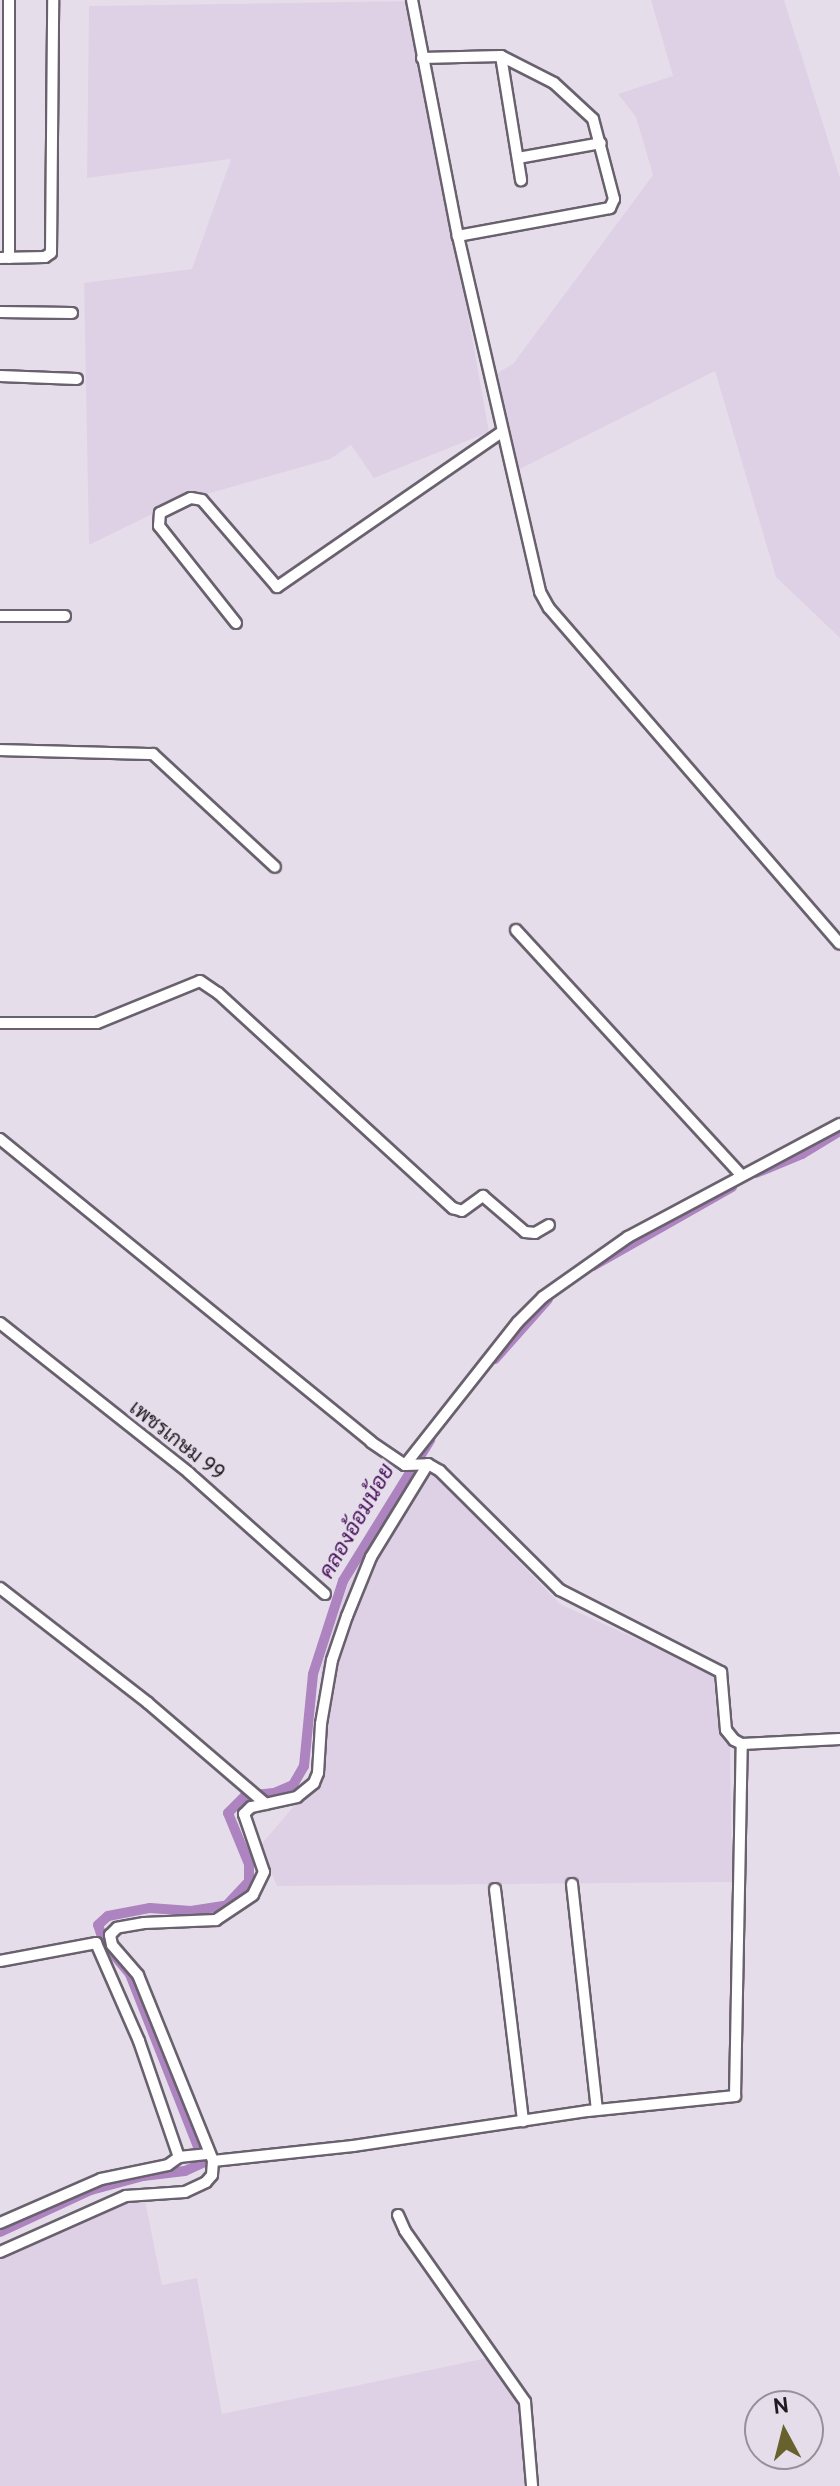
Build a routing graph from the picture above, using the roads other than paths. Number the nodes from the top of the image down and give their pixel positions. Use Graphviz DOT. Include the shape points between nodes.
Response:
graph roads {
  1 [pos="9,0"];
  2 [pos="53,0"];
  3 [pos="412,0"];
  4 [pos="501,56"];
  5 [pos="422,58"];
  6 [pos="601,143"];
  7 [pos="518,158"];
  8 [pos="521,180"];
  9 [pos="458,236"];
  10 [pos="4,258"];
  11 [pos="0,312"];
  12 [pos="72,313"];
  13 [pos="0,376"];
  14 [pos="77,379"];
  15 [pos="502,432"];
  16 [pos="0,616"];
  17 [pos="65,616"];
  18 [pos="236,623"];
  19 [pos="0,750"];
  20 [pos="275,867"];
  21 [pos="516,930"];
  22 [pos="840,944"];
  23 [pos="0,1023"];
  24 [pos="840,1124"];
  25 [pos="0,1139"];
  26 [pos="741,1175"];
  27 [pos="549,1225"];
  28 [pos="0,1323"];
  29 [pos="426,1464"];
  30 [pos="407,1465"];
  31 [pos="0,1588"];
  32 [pos="325,1594"];
  33 [pos="840,1739"];
  34 [pos="742,1744"];
  35 [pos="266,1803"];
  36 [pos="572,1884"];
  37 [pos="495,1889"];
  38 [pos="0,1961"];
  39 [pos="597,2110"];
  40 [pos="523,2121"];
  41 [pos="184,2156"];
  42 [pos="210,2162"];
  43 [pos="398,2215"];
  44 [pos="0,2223"];
  45 [pos="0,2252"];
  46 [pos="532,2486"];
  1 -- 10 [label="street"];
  2 -- 10 [label="street" via="51,253"];
  3 -- 5 [label="street"];
  4 -- 5 [label="street"];
  4 -- 6 [label="street" via="554,83 580,105 593,119"];
  4 -- 7 [label="street"];
  5 -- 9 [label="street"];
  6 -- 7 [label="street"];
  6 -- 9 [label="street" via="614,199 610,208"];
  7 -- 8 [label="street"];
  9 -- 15 [label="street"];
  11 -- 12 [label="street"];
  13 -- 14 [label="street"];
  15 -- 18 [label="street" via="277,587 202,500 191,498 160,513 159,526"];
  15 -- 22 [label="street" via="531,563 549,608"];
  16 -- 17 [label="street"];
  19 -- 20 [label="street" via="153,754"];
  21 -- 26 [label="street"];
  23 -- 27 [label="street" via="97,1023 200,981 453,1208 462,1211 483,1196 525,1232"];
  24 -- 26 [label="street"];
  25 -- 30 [label="street" via="371,1442"];
  26 -- 30 [label="street" via="594,1257 543,1297"];
  28 -- 32 [label="street, เพชรเกษม 99" via="189,1473"];
  29 -- 30 [label="street"];
  29 -- 34 [label="street" via="453,1483 571,1598 721,1672 726,1730"];
  29 -- 35 [label="street" via="371,1557 347,1616 332,1660 314,1783 297,1797"];
  31 -- 35 [label="street"];
  33 -- 34 [label="street"];
  34 -- 39 [label="street" via="735,2096"];
  35 -- 42 [label="street" via="244,1814 264,1872 241,1906 216,1920 144,1923 117,1928 110,1935 112,1945 138,1975"];
  36 -- 39 [label="street"];
  37 -- 40 [label="street"];
  38 -- 41 [label="street" via="96,1943"];
  39 -- 40 [label="street"];
  40 -- 42 [label="street"];
  41 -- 42 [label="street"];
  41 -- 44 [label="street" via="168,2165 101,2179"];
  42 -- 45 [label="street" via="185,2192 146,2192 99,2205"];
  43 -- 46 [label="street" via="525,2402"];
}
